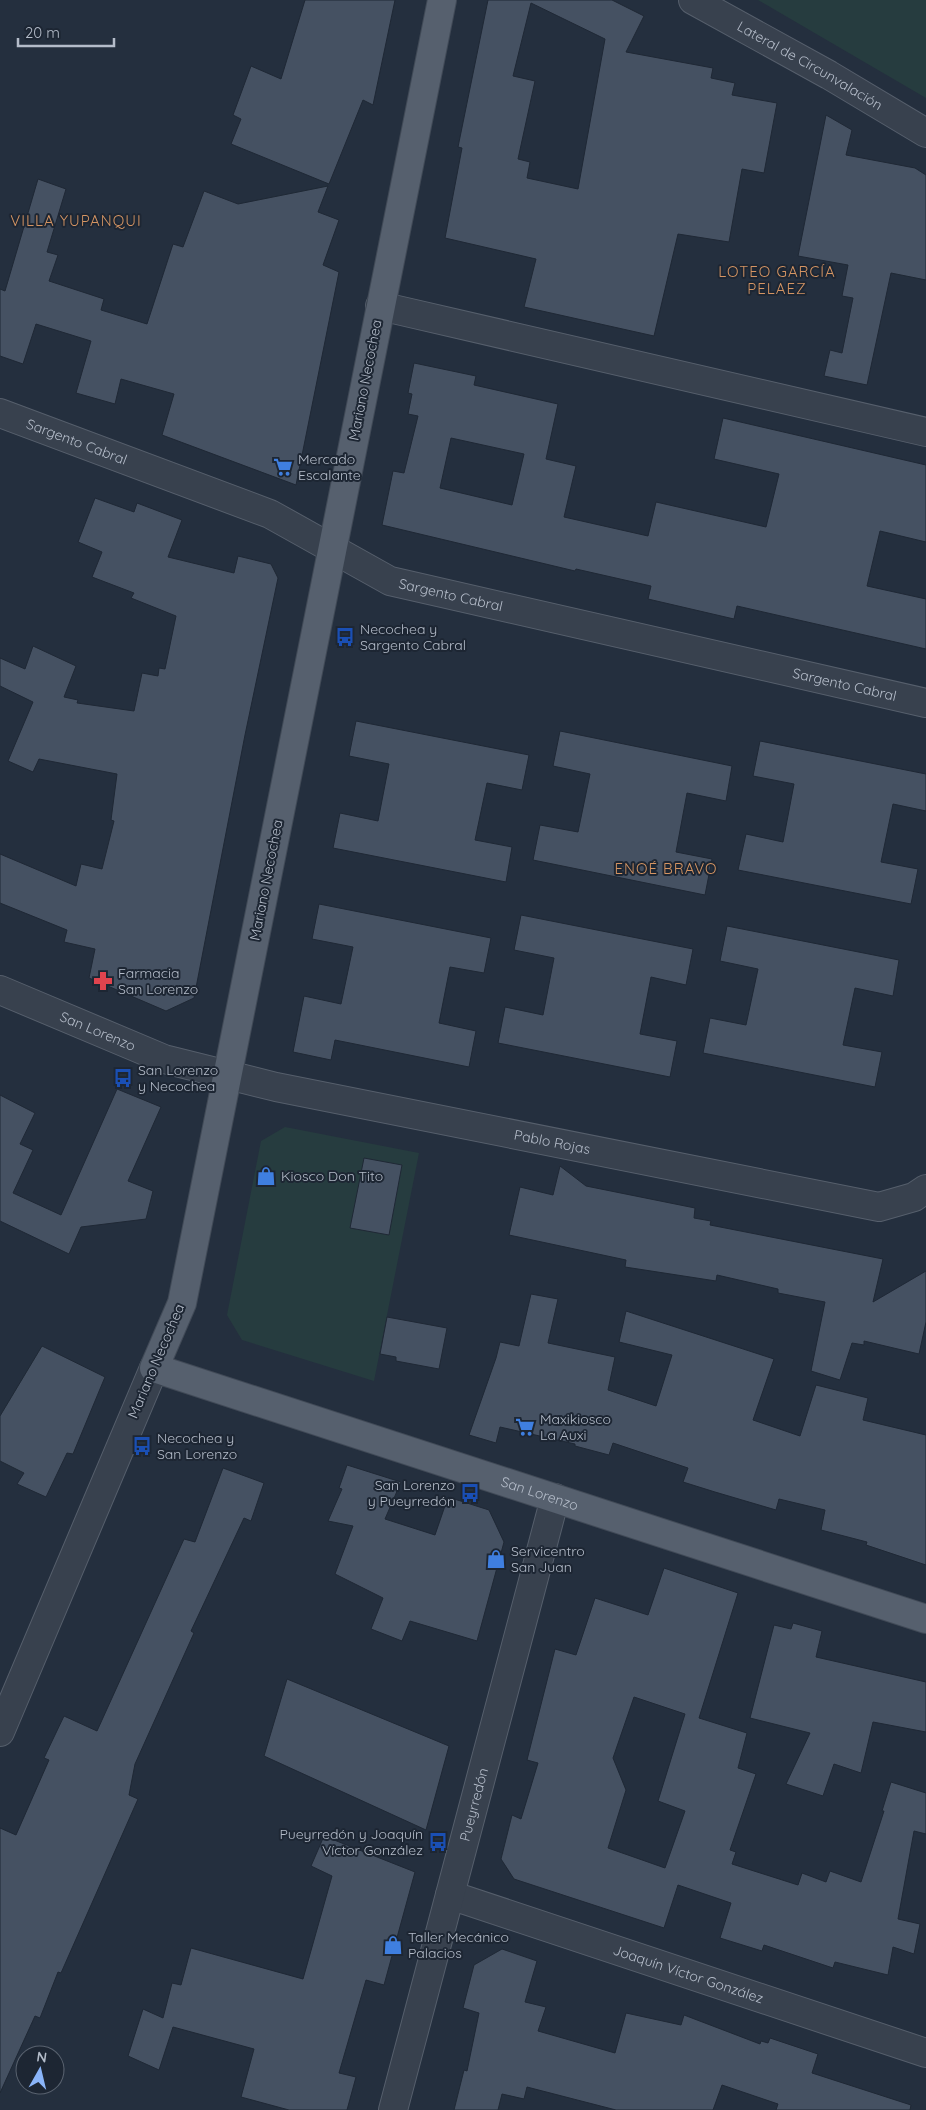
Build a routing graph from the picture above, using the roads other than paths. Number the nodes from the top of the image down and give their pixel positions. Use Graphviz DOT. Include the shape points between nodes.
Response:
graph roads {
  1 [pos="442,0"];
  2 [pos="693,0"];
  3 [pos="926,133"];
  4 [pos="380,306"];
  5 [pos="0,413"];
  6 [pos="926,432"];
  7 [pos="332,549"];
  8 [pos="926,702"];
  9 [pos="0,990"];
  10 [pos="227,1075"];
  11 [pos="926,1189"];
  12 [pos="154,1368"];
  13 [pos="555,1498"];
  14 [pos="926,1619"];
  15 [pos="0,1732"];
  16 [pos="450,1895"];
  17 [pos="926,2053"];
  18 [pos="393,2110"];
  1 -- 4 [label="main road, Mariano Necochea"];
  2 -- 3 [label="street, Lateral de Circunvalación"];
  4 -- 6 [label="street"];
  4 -- 7 [label="main road, Mariano Necochea"];
  5 -- 7 [label="street, Sargento Cabral" via="270,514"];
  7 -- 8 [label="street, Sargento Cabral" via="390,581"];
  7 -- 10 [label="main road, Mariano Necochea"];
  9 -- 10 [label="street, San Lorenzo" via="164,1059"];
  10 -- 11 [label="street, Pablo Rojas" via="879,1207 914,1197"];
  10 -- 12 [label="main road, Mariano Necochea" via="182,1303"];
  12 -- 13 [label="main road, San Lorenzo"];
  12 -- 15 [label="street, Mariano Necochea"];
  13 -- 14 [label="main road, San Lorenzo"];
  13 -- 16 [label="street, Pueyrredón"];
  16 -- 17 [label="street, Joaquín Víctor González"];
  16 -- 18 [label="street, Pueyrredón"];
}
